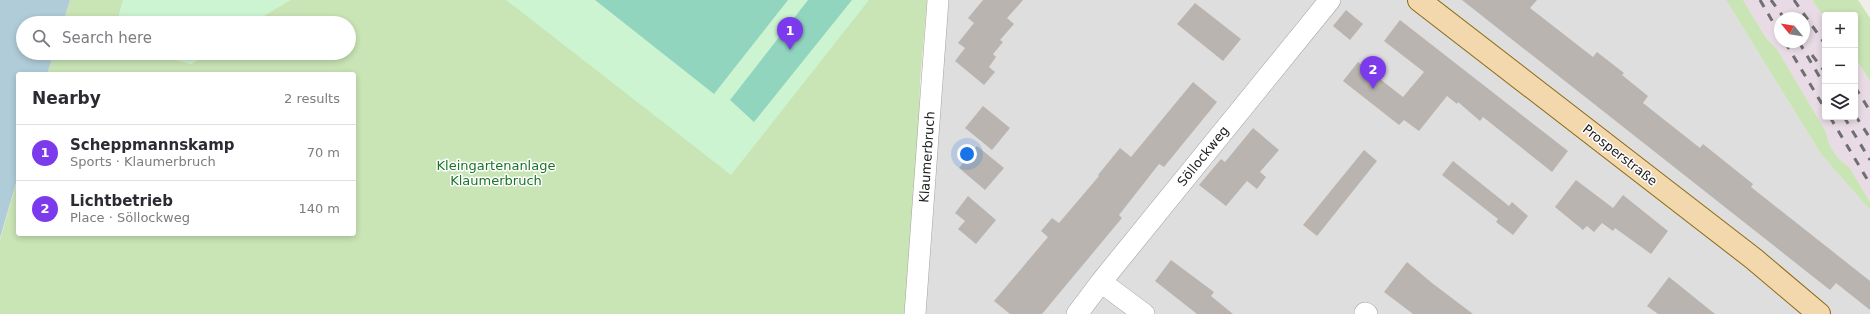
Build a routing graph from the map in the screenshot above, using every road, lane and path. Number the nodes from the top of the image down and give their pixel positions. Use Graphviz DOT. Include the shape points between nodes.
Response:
graph roads {
  1 [pos="939,0"];
  2 [pos="1330,0"];
  3 [pos="1419,0"];
  4 [pos="1101,282"];
  5 [pos="915,314"];
  6 [pos="1077,314"];
  7 [pos="1144,314"];
  8 [pos="1819,314"];
  1 -- 5 [label="street, Klaumerbruch"];
  2 -- 4 [label="street, Söllockweg"];
  3 -- 8 [label="main road, Prosperstraße" via="1748,255"];
  4 -- 6 [label="street, Söllockweg"];
  4 -- 7 [label="street"];
}
